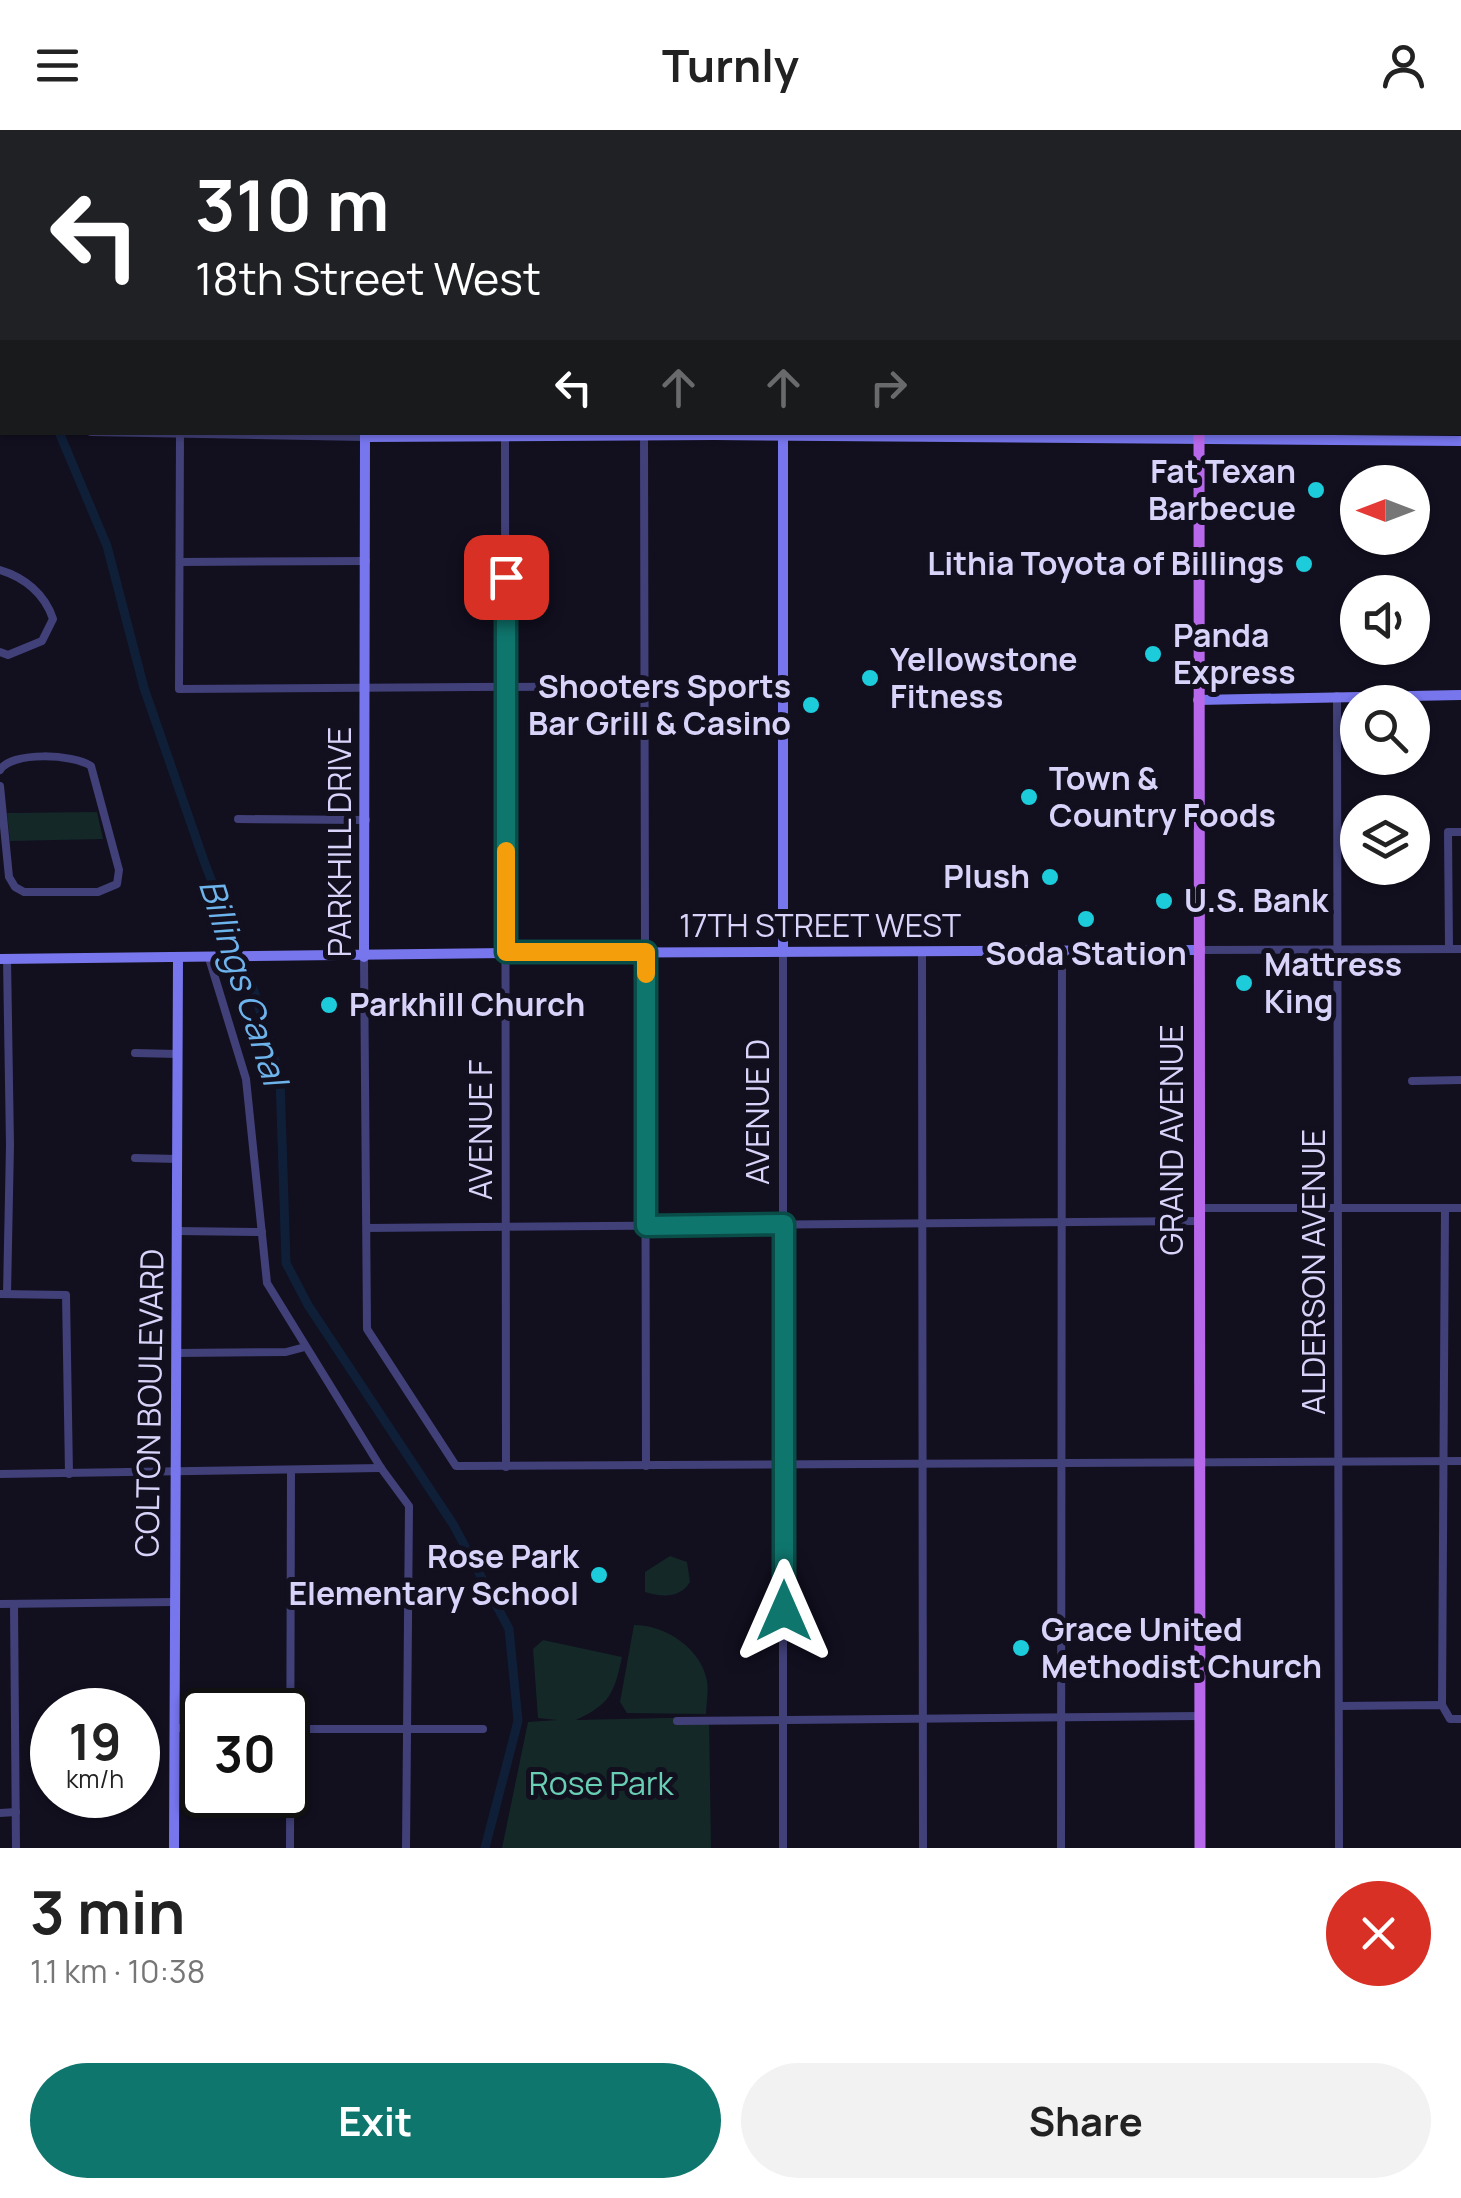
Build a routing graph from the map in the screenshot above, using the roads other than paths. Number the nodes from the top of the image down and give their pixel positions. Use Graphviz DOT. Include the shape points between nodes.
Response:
graph roads {
  1 [pos="180,435"];
  2 [pos="366,435"];
  3 [pos="504,435"];
  4 [pos="644,435"];
  5 [pos="772,435"];
  6 [pos="812,435"];
  7 [pos="924,435"];
  8 [pos="1062,435"];
  9 [pos="1199,435"];
  10 [pos="783,437"];
  11 [pos="1461,441"];
  12 [pos="366,561"];
  13 [pos="180,562"];
  14 [pos="0,570"];
  15 [pos="0,652"];
  16 [pos="646,686"];
  17 [pos="506,687"];
  18 [pos="366,688"];
  19 [pos="1461,695"];
  20 [pos="1337,696"];
  21 [pos="1198,700"];
  22 [pos="0,770"];
  23 [pos="0,786"];
  24 [pos="238,819"];
  25 [pos="366,820"];
  26 [pos="2,826"];
  27 [pos="1461,832"];
  28 [pos="3,838"];
  29 [pos="1449,949"];
  30 [pos="1461,949"];
  31 [pos="1062,950"];
  32 [pos="1200,950"];
  33 [pos="783,951"];
  34 [pos="922,951"];
  35 [pos="1338,951"];
  36 [pos="506,952"];
  37 [pos="646,952"];
  38 [pos="364,957"];
  39 [pos="209,958"];
  40 [pos="3,959"];
  41 [pos="178,959"];
  42 [pos="135,1054"];
  43 [pos="177,1054"];
  44 [pos="1412,1080"];
  45 [pos="1461,1080"];
  46 [pos="136,1158"];
  47 [pos="178,1159"];
  48 [pos="1337,1205"];
  49 [pos="1446,1208"];
  50 [pos="1461,1208"];
  51 [pos="1199,1214"];
  52 [pos="1061,1222"];
  53 [pos="784,1224"];
  54 [pos="923,1224"];
  55 [pos="646,1226"];
  56 [pos="506,1227"];
  57 [pos="367,1228"];
  58 [pos="177,1231"];
  59 [pos="262,1232"];
  60 [pos="3,1294"];
  61 [pos="305,1347"];
  62 [pos="177,1352"];
  63 [pos="1061,1461"];
  64 [pos="924,1462"];
  65 [pos="1199,1462"];
  66 [pos="1340,1462"];
  67 [pos="1446,1462"];
  68 [pos="1461,1462"];
  69 [pos="784,1464"];
  70 [pos="646,1466"];
  71 [pos="506,1467"];
  72 [pos="381,1468"];
  73 [pos="292,1470"];
  74 [pos="175,1472"];
  75 [pos="0,1474"];
  76 [pos="69,1474"];
  77 [pos="174,1602"];
  78 [pos="0,1604"];
  79 [pos="14,1604"];
  80 [pos="289,1688"];
  81 [pos="1442,1705"];
  82 [pos="1339,1706"];
  83 [pos="1199,1716"];
  84 [pos="1060,1718"];
  85 [pos="923,1720"];
  86 [pos="1461,1720"];
  87 [pos="677,1722"];
  88 [pos="783,1722"];
  89 [pos="174,1728"];
  90 [pos="180,1728"];
  91 [pos="310,1729"];
  92 [pos="483,1729"];
  93 [pos="407,1730"];
  94 [pos="0,1812"];
  95 [pos="16,1812"];
  96 [pos="289,1818"];
  97 [pos="16,1848"];
  98 [pos="174,1848"];
  99 [pos="290,1848"];
  100 [pos="406,1848"];
  101 [pos="783,1848"];
  102 [pos="923,1848"];
  103 [pos="1061,1848"];
  104 [pos="1200,1848"];
  105 [pos="1339,1848"];
  1 -- 13 [label="street"];
  2 -- 3 [label="street"];
  2 -- 12 [label="street, PARKHILL DRIVE"];
  3 -- 17 [label="street, AVENUE F"];
  4 -- 16 [label="street"];
  5 -- 10 [label="street"];
  6 -- 7 [label="street"];
  6 -- 10 [label="street"];
  7 -- 8 [label="street"];
  8 -- 9 [label="street"];
  9 -- 11 [label="street"];
  9 -- 21 [label="main road, GRAND AVENUE"];
  10 -- 33 [label="street, AVENUE D"];
  12 -- 13 [label="street"];
  12 -- 18 [label="street, PARKHILL DRIVE"];
  13 -- 18 [label="street" via="179,689"];
  14 -- 15 [label="street" via="25,581 47,602 52,619 42,641"];
  16 -- 17 [label="street"];
  16 -- 37 [label="street"];
  17 -- 18 [label="street"];
  17 -- 36 [label="street, AVENUE F"];
  18 -- 25 [label="street, PARKHILL DRIVE"];
  19 -- 20 [label="street"];
  20 -- 21 [label="street"];
  20 -- 35 [label="street, ALDERSON AVENUE"];
  21 -- 32 [label="main road, GRAND AVENUE"];
  22 -- 28 [label="street" via="16,758 76,758 91,766 117,884 98,892 14,888"];
  23 -- 26 [label="street"];
  24 -- 25 [label="street"];
  25 -- 38 [label="street, PARKHILL DRIVE"];
  26 -- 28 [label="street"];
  27 -- 29 [label="street" via="1448,832"];
  29 -- 30 [label="street, 17TH STREET WEST"];
  29 -- 35 [label="street, 17TH STREET WEST"];
  31 -- 32 [label="street, 17TH STREET WEST"];
  31 -- 34 [label="street, 17TH STREET WEST"];
  31 -- 52 [label="street"];
  32 -- 35 [label="street, 17TH STREET WEST"];
  32 -- 51 [label="main road, GRAND AVENUE"];
  33 -- 34 [label="street, 17TH STREET WEST"];
  33 -- 37 [label="street, 17TH STREET WEST"];
  33 -- 53 [label="street, AVENUE D"];
  34 -- 54 [label="street"];
  35 -- 48 [label="street, ALDERSON AVENUE"];
  36 -- 37 [label="street, 17TH STREET WEST"];
  36 -- 38 [label="street, 17TH STREET WEST"];
  36 -- 56 [label="street, AVENUE F"];
  37 -- 55 [label="street"];
  38 -- 39 [label="street, 17TH STREET WEST"];
  38 -- 57 [label="street, PARKHILL DRIVE"];
  39 -- 41 [label="street, 17TH STREET WEST"];
  39 -- 59 [label="street" via="246,1079"];
  40 -- 41 [label="street, 17TH STREET WEST"];
  40 -- 60 [label="street" via="10,1145"];
  41 -- 43 [label="street, COLTON BOULEVARD"];
  42 -- 43 [label="street"];
  43 -- 47 [label="street, COLTON BOULEVARD"];
  44 -- 45 [label="street"];
  46 -- 47 [label="street"];
  47 -- 58 [label="street, COLTON BOULEVARD"];
  48 -- 49 [label="street"];
  48 -- 51 [label="street"];
  48 -- 66 [label="street, ALDERSON AVENUE"];
  49 -- 50 [label="street"];
  49 -- 67 [label="street"];
  51 -- 52 [label="street"];
  51 -- 65 [label="main road, GRAND AVENUE"];
  52 -- 54 [label="street"];
  52 -- 63 [label="street"];
  53 -- 54 [label="street"];
  53 -- 55 [label="street"];
  53 -- 69 [label="street, AVENUE D"];
  54 -- 64 [label="street"];
  55 -- 56 [label="street"];
  55 -- 70 [label="street"];
  56 -- 57 [label="street"];
  56 -- 71 [label="street, AVENUE F"];
  57 -- 71 [label="street, PARKHILL DRIVE" via="367,1330 456,1466"];
  58 -- 59 [label="street"];
  58 -- 62 [label="street, COLTON BOULEVARD"];
  59 -- 61 [label="street" via="267,1283"];
  60 -- 76 [label="street" via="66,1295"];
  61 -- 62 [label="street"];
  61 -- 72 [label="street"];
  62 -- 74 [label="street, COLTON BOULEVARD"];
  63 -- 64 [label="street"];
  63 -- 65 [label="street"];
  63 -- 84 [label="street"];
  64 -- 69 [label="street"];
  64 -- 85 [label="street"];
  65 -- 66 [label="street"];
  65 -- 83 [label="main road, GRAND AVENUE"];
  66 -- 67 [label="street"];
  66 -- 82 [label="street, ALDERSON AVENUE"];
  67 -- 68 [label="street"];
  67 -- 81 [label="street"];
  69 -- 70 [label="street"];
  69 -- 88 [label="street, AVENUE D"];
  70 -- 71 [label="street"];
  72 -- 73 [label="street"];
  72 -- 93 [label="street" via="409,1506"];
  73 -- 74 [label="street"];
  73 -- 80 [label="street"];
  74 -- 76 [label="street"];
  74 -- 77 [label="street, COLTON BOULEVARD"];
  75 -- 76 [label="street"];
  77 -- 79 [label="street"];
  77 -- 89 [label="street, COLTON BOULEVARD"];
  78 -- 79 [label="street"];
  79 -- 95 [label="street"];
  81 -- 82 [label="street"];
  81 -- 86 [label="street" via="1450,1719"];
  82 -- 105 [label="street, ALDERSON AVENUE"];
  83 -- 84 [label="street"];
  83 -- 104 [label="main road, GRAND AVENUE"];
  84 -- 85 [label="street"];
  84 -- 103 [label="street"];
  85 -- 88 [label="street"];
  85 -- 102 [label="street"];
  87 -- 88 [label="street"];
  88 -- 101 [label="street, AVENUE D"];
  89 -- 90 [label="street"];
  89 -- 98 [label="street, COLTON BOULEVARD"];
  91 -- 93 [label="street"];
  92 -- 93 [label="street"];
  93 -- 100 [label="street"];
  94 -- 95 [label="street"];
  95 -- 97 [label="street"];
  96 -- 99 [label="street"];
}
